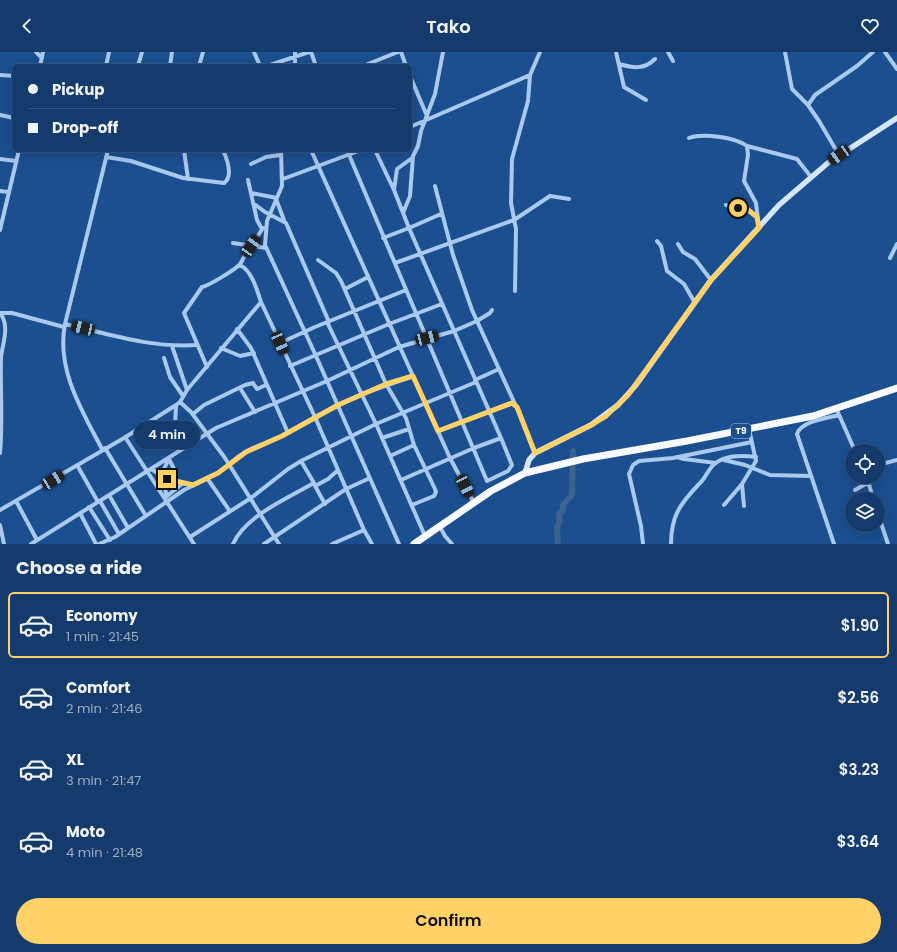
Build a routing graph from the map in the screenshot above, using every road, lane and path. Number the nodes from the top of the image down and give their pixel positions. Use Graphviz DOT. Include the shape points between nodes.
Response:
graph roads {
  1 [pos="36,52"];
  2 [pos="43,52"];
  3 [pos="109,52"];
  4 [pos="142,52"];
  5 [pos="172,52"];
  6 [pos="203,52"];
  7 [pos="254,52"];
  8 [pos="310,52"];
  9 [pos="399,52"];
  10 [pos="443,52"];
  11 [pos="540,52"];
  12 [pos="616,52"];
  13 [pos="668,52"];
  14 [pos="785,52"];
  15 [pos="873,52"];
  16 [pos="885,52"];
  17 [pos="295,54"];
  18 [pos="42,58"];
  19 [pos="655,59"];
  20 [pos="673,61"];
  21 [pos="40,64"];
  22 [pos="106,64"];
  23 [pos="139,64"];
  24 [pos="170,64"];
  25 [pos="200,64"];
  26 [pos="259,64"];
  27 [pos="272,64"];
  28 [pos="315,64"];
  29 [pos="368,64"];
  30 [pos="403,64"];
  31 [pos="619,64"];
  32 [pos="897,69"];
  33 [pos="0,75"];
  34 [pos="530,75"];
  35 [pos="12,76"];
  36 [pos="412,81"];
  37 [pos="646,100"];
  38 [pos="808,105"];
  39 [pos="0,115"];
  40 [pos="427,117"];
  41 [pos="12,118"];
  42 [pos="897,118"];
  43 [pos="425,122"];
  44 [pos="412,126"];
  45 [pos="689,138"];
  46 [pos="747,146"];
  47 [pos="18,152"];
  48 [pos="107,152"];
  49 [pos="184,152"];
  50 [pos="224,152"];
  51 [pos="280,152"];
  52 [pos="312,152"];
  53 [pos="348,152"];
  54 [pos="376,152"];
  55 [pos="839,155"];
  56 [pos="106,157"];
  57 [pos="412,158"];
  58 [pos="0,159"];
  59 [pos="16,161"];
  60 [pos="251,164"];
  61 [pos="319,167"];
  62 [pos="810,177"];
  63 [pos="188,178"];
  64 [pos="283,179"];
  65 [pos="248,180"];
  66 [pos="435,186"];
  67 [pos="394,190"];
  68 [pos="0,191"];
  69 [pos="8,192"];
  70 [pos="251,193"];
  71 [pos="277,198"];
  72 [pos="569,199"];
  73 [pos="253,203"];
  74 [pos="726,205"];
  75 [pos="403,213"];
  76 [pos="270,214"];
  77 [pos="441,214"];
  78 [pos="757,217"];
  79 [pos="284,220"];
  80 [pos="514,220"];
  81 [pos="267,221"];
  82 [pos="0,228"];
  83 [pos="409,228"];
  84 [pos="759,228"];
  85 [pos="262,229"];
  86 [pos="383,238"];
  87 [pos="657,241"];
  88 [pos="449,242"];
  89 [pos="233,243"];
  90 [pos="239,244"];
  91 [pos="678,244"];
  92 [pos="897,244"];
  93 [pos="252,246"];
  94 [pos="266,248"];
  95 [pos="421,253"];
  96 [pos="244,256"];
  97 [pos="890,258"];
  98 [pos="318,260"];
  99 [pos="395,263"];
  100 [pos="242,266"];
  101 [pos="368,277"];
  102 [pos="711,280"];
  103 [pos="345,289"];
  104 [pos="406,290"];
  105 [pos="515,291"];
  106 [pos="378,300"];
  107 [pos="261,302"];
  108 [pos="695,303"];
  109 [pos="442,304"];
  110 [pos="492,310"];
  111 [pos="355,311"];
  112 [pos="0,313"];
  113 [pos="416,315"];
  114 [pos="477,321"];
  115 [pos="328,322"];
  116 [pos="389,324"];
  117 [pos="65,325"];
  118 [pos="237,329"];
  119 [pos="305,331"];
  120 [pos="454,331"];
  121 [pos="364,334"];
  122 [pos="427,338"];
  123 [pos="280,343"];
  124 [pos="196,345"];
  125 [pos="172,346"];
  126 [pos="338,346"];
  127 [pos="399,347"];
  128 [pos="221,348"];
  129 [pos="254,353"];
  130 [pos="316,356"];
  131 [pos="164,358"];
  132 [pos="0,359"];
  133 [pos="376,359"];
  134 [pos="290,366"];
  135 [pos="207,367"];
  136 [pos="500,368"];
  137 [pos="351,371"];
  138 [pos="413,376"];
  139 [pos="327,381"];
  140 [pos="476,381"];
  141 [pos="386,384"];
  142 [pos="266,385"];
  143 [pos="240,388"];
  144 [pos="897,388"];
  145 [pos="187,390"];
  146 [pos="0,391"];
  147 [pos="301,392"];
  148 [pos="451,393"];
  149 [pos="362,394"];
  150 [pos="183,396"];
  151 [pos="178,403"];
  152 [pos="275,403"];
  153 [pos="426,404"];
  154 [pos="514,404"];
  155 [pos="338,405"];
  156 [pos="488,411"];
  157 [pos="255,412"];
  158 [pos="838,412"];
  159 [pos="193,414"];
  160 [pos="402,414"];
  161 [pos="315,417"];
  162 [pos="463,422"];
  163 [pos="1,424"];
  164 [pos="376,424"];
  165 [pos="409,429"];
  166 [pos="749,429"];
  167 [pos="438,431"];
  168 [pos="288,433"];
  169 [pos="206,434"];
  170 [pos="352,436"];
  171 [pos="125,437"];
  172 [pos="181,438"];
  173 [pos="382,438"];
  174 [pos="501,438"];
  175 [pos="752,442"];
  176 [pos="852,444"];
  177 [pos="414,445"];
  178 [pos="327,447"];
  179 [pos="474,448"];
  180 [pos="104,449"];
  181 [pos="0,453"];
  182 [pos="535,453"];
  183 [pos="390,456"];
  184 [pos="677,457"];
  185 [pos="169,458"];
  186 [pos="450,458"];
  187 [pos="723,459"];
  188 [pos="756,459"];
  189 [pos="897,460"];
  190 [pos="301,461"];
  191 [pos="716,463"];
  192 [pos="885,463"];
  193 [pos="228,464"];
  194 [pos="77,465"];
  195 [pos="753,468"];
  196 [pos="425,469"];
  197 [pos="149,470"];
  198 [pos="337,471"];
  199 [pos="762,472"];
  200 [pos="525,473"];
  201 [pos="161,476"];
  202 [pos="811,476"];
  203 [pos="207,478"];
  204 [pos="370,478"];
  205 [pos="171,480"];
  206 [pos="401,480"];
  207 [pos="184,483"];
  208 [pos="126,484"];
  209 [pos="742,484"];
  210 [pos="866,484"];
  211 [pos="193,485"];
  212 [pos="315,485"];
  213 [pos="346,489"];
  214 [pos="855,490"];
  215 [pos="109,495"];
  216 [pos="251,498"];
  217 [pos="166,499"];
  218 [pos="16,501"];
  219 [pos="99,501"];
  220 [pos="474,503"];
  221 [pos="325,504"];
  222 [pos="412,505"];
  223 [pos="724,505"];
  224 [pos="744,506"];
  225 [pos="89,507"];
  226 [pos="0,510"];
  227 [pos="229,510"];
  228 [pos="80,513"];
  229 [pos="260,515"];
  230 [pos="146,516"];
  231 [pos="0,525"];
  232 [pos="440,527"];
  233 [pos="128,528"];
  234 [pos="364,530"];
  235 [pos="884,532"];
  236 [pos="1,534"];
  237 [pos="119,534"];
  238 [pos="190,537"];
  239 [pos="275,537"];
  240 [pos="426,537"];
  241 [pos="37,540"];
  242 [pos="110,540"];
  243 [pos="342,542"];
  244 [pos="4,544"];
  245 [pos="31,544"];
  246 [pos="98,544"];
  247 [pos="194,544"];
  248 [pos="233,544"];
  249 [pos="264,544"];
  250 [pos="279,544"];
  251 [pos="332,544"];
  252 [pos="372,544"];
  253 [pos="398,544"];
  254 [pos="414,544"];
  255 [pos="452,544"];
  256 [pos="643,544"];
  257 [pos="671,544"];
  258 [pos="834,544"];
  259 [pos="888,544"];
  1 -- 18 [label="street"];
  2 -- 18 [label="street"];
  3 -- 22 [label="street"];
  4 -- 23 [label="street"];
  5 -- 24 [label="street"];
  6 -- 25 [label="street"];
  7 -- 26 [label="street"];
  8 -- 17 [label="street"];
  8 -- 28 [label="street"];
  9 -- 29 [label="street"];
  9 -- 30 [label="street"];
  10 -- 40 [label="street" via="436,89"];
  11 -- 34 [label="street"];
  12 -- 31 [label="street"];
  13 -- 20 [label="street"];
  14 -- 38 [label="street" via="792,89"];
  15 -- 38 [label="street" via="814,95"];
  16 -- 32 [label="street"];
  17 -- 27 [label="street"];
  18 -- 21 [label="street"];
  19 -- 31 [label="street" via="650,65 639,68"];
  31 -- 37 [label="street" via="624,87"];
  33 -- 35 [label="street"];
  34 -- 43 [label="street"];
  34 -- 80 [label="street" via="528,101 512,159 511,203"];
  36 -- 40 [label="street"];
  38 -- 55 [label="street"];
  39 -- 41 [label="street"];
  40 -- 43 [label="street"];
  42 -- 55 [label="main road"];
  43 -- 44 [label="street"];
  43 -- 57 [label="street"];
  45 -- 46 [label="street" via="710,136"];
  46 -- 62 [label="street" via="797,159"];
  46 -- 78 [label="street" via="744,181 756,203"];
  47 -- 59 [label="street"];
  48 -- 56 [label="street"];
  49 -- 63 [label="street"];
  50 -- 63 [label="street" via="228,166 226,183"];
  51 -- 60 [label="street"];
  51 -- 64 [label="street"];
  52 -- 61 [label="street"];
  53 -- 61 [label="street"];
  53 -- 86 [label="street"];
  54 -- 67 [label="street"];
  55 -- 62 [label="main road"];
  56 -- 63 [label="street" via="131,161"];
  56 -- 117 [label="street"];
  57 -- 67 [label="street" via="398,169"];
  57 -- 75 [label="street" via="410,196"];
  58 -- 59 [label="street"];
  59 -- 69 [label="street"];
  61 -- 64 [label="street"];
  61 -- 101 [label="street"];
  62 -- 84 [label="main road"];
  64 -- 71 [label="street" via="282,191"];
  65 -- 70 [label="street"];
  66 -- 77 [label="street"];
  67 -- 75 [label="street"];
  68 -- 69 [label="street"];
  69 -- 82 [label="street"];
  70 -- 71 [label="street"];
  70 -- 73 [label="street"];
  71 -- 76 [label="street"];
  71 -- 79 [label="street"];
  72 -- 80 [label="street" via="550,196"];
  73 -- 76 [label="street"];
  73 -- 85 [label="street"];
  74 -- 78 [label="street" via="747,209"];
  75 -- 83 [label="street"];
  76 -- 79 [label="street"];
  76 -- 81 [label="street"];
  77 -- 83 [label="street"];
  77 -- 88 [label="street"];
  78 -- 84 [label="street"];
  79 -- 115 [label="street"];
  80 -- 88 [label="street"];
  80 -- 105 [label="street"];
  81 -- 85 [label="street"];
  81 -- 94 [label="street"];
  83 -- 86 [label="street"];
  83 -- 95 [label="street"];
  84 -- 102 [label="main road"];
  85 -- 93 [label="street"];
  86 -- 99 [label="street"];
  87 -- 108 [label="street" via="661,246 667,271 684,284"];
  88 -- 95 [label="street"];
  88 -- 114 [label="street"];
  89 -- 90 [label="street"];
  90 -- 93 [label="street"];
  90 -- 96 [label="street" via="244,250"];
  91 -- 102 [label="street"];
  92 -- 97 [label="street"];
  93 -- 94 [label="street"];
  93 -- 96 [label="street"];
  94 -- 119 [label="street"];
  95 -- 99 [label="street"];
  95 -- 109 [label="street"];
  96 -- 100 [label="street"];
  98 -- 103 [label="street" via="336,272"];
  99 -- 104 [label="street"];
  100 -- 107 [label="street" via="257,289"];
  100 -- 124 [label="street" via="209,286 202,287 186,309 185,317"];
  101 -- 103 [label="street"];
  101 -- 106 [label="street"];
  102 -- 108 [label="main road"];
  103 -- 111 [label="street"];
  104 -- 106 [label="street"];
  104 -- 113 [label="street"];
  106 -- 111 [label="street"];
  106 -- 116 [label="street"];
  107 -- 118 [label="street"];
  107 -- 123 [label="street"];
  108 -- 182 [label="main road" via="636,385 618,405 591,425"];
  109 -- 113 [label="street"];
  109 -- 120 [label="street"];
  110 -- 114 [label="street"];
  111 -- 115 [label="street"];
  111 -- 121 [label="street"];
  112 -- 117 [label="street" via="12,313"];
  112 -- 132 [label="street" via="6,324"];
  113 -- 116 [label="street"];
  113 -- 122 [label="street"];
  114 -- 120 [label="street"];
  114 -- 136 [label="street"];
  115 -- 119 [label="street"];
  115 -- 126 [label="street"];
  116 -- 121 [label="street"];
  116 -- 127 [label="street"];
  117 -- 125 [label="street" via="128,340"];
  117 -- 180 [label="street" via="62,353 68,375"];
  118 -- 128 [label="street"];
  118 -- 129 [label="street" via="248,341"];
  119 -- 123 [label="street"];
  119 -- 130 [label="street"];
  120 -- 122 [label="street"];
  120 -- 140 [label="street"];
  121 -- 126 [label="street"];
  121 -- 133 [label="street"];
  122 -- 127 [label="street"];
  122 -- 148 [label="street"];
  123 -- 134 [label="street"];
  124 -- 125 [label="street"];
  124 -- 135 [label="street"];
  125 -- 145 [label="street"];
  126 -- 130 [label="street"];
  126 -- 137 [label="street"];
  127 -- 133 [label="street"];
  127 -- 138 [label="street"];
  128 -- 129 [label="street" via="240,356"];
  128 -- 135 [label="street"];
  129 -- 142 [label="street"];
  130 -- 134 [label="street"];
  130 -- 139 [label="street"];
  131 -- 150 [label="street" via="170,377"];
  132 -- 146 [label="street"];
  133 -- 137 [label="street"];
  133 -- 141 [label="street"];
  134 -- 147 [label="street"];
  135 -- 145 [label="street"];
  136 -- 140 [label="street"];
  136 -- 154 [label="street"];
  137 -- 139 [label="street"];
  137 -- 149 [label="street"];
  138 -- 141 [label="street"];
  138 -- 153 [label="street"];
  139 -- 147 [label="street"];
  139 -- 155 [label="street"];
  140 -- 148 [label="street"];
  140 -- 156 [label="street"];
  141 -- 149 [label="street"];
  141 -- 160 [label="street"];
  142 -- 143 [label="street" via="257,389 250,383"];
  142 -- 152 [label="street"];
  143 -- 157 [label="street"];
  143 -- 159 [label="street"];
  144 -- 158 [label="highway, T9"];
  145 -- 150 [label="street"];
  146 -- 163 [label="street"];
  147 -- 152 [label="street"];
  147 -- 161 [label="street"];
  148 -- 153 [label="street"];
  148 -- 162 [label="street"];
  149 -- 155 [label="street"];
  149 -- 164 [label="street"];
  150 -- 151 [label="street"];
  151 -- 159 [label="street"];
  151 -- 171 [label="street"];
  151 -- 172 [label="street" via="175,428"];
  152 -- 157 [label="street"];
  152 -- 168 [label="street"];
  153 -- 160 [label="street"];
  153 -- 167 [label="street"];
  154 -- 156 [label="street"];
  154 -- 182 [label="street"];
  155 -- 161 [label="street"];
  155 -- 170 [label="street"];
  156 -- 162 [label="street"];
  156 -- 174 [label="street"];
  157 -- 169 [label="street"];
  158 -- 166 [label="highway, T9"];
  158 -- 176 [label="street"];
  158 -- 202 [label="street" via="805,425 797,432"];
  159 -- 169 [label="street"];
  160 -- 164 [label="street"];
  160 -- 165 [label="street"];
  161 -- 168 [label="street"];
  161 -- 178 [label="street"];
  162 -- 167 [label="street"];
  162 -- 179 [label="street"];
  163 -- 181 [label="street"];
  164 -- 170 [label="street"];
  164 -- 173 [label="street"];
  165 -- 173 [label="street"];
  165 -- 177 [label="street"];
  166 -- 175 [label="street"];
  166 -- 200 [label="highway, T9" via="583,459"];
  167 -- 186 [label="street"];
  168 -- 193 [label="street" via="253,448"];
  169 -- 185 [label="street"];
  169 -- 193 [label="street"];
  170 -- 178 [label="street"];
  170 -- 204 [label="street"];
  171 -- 180 [label="street"];
  171 -- 197 [label="street"];
  173 -- 183 [label="street"];
  174 -- 179 [label="street"];
  174 -- 179 [label="street" via="512,465 508,471 487,481"];
  175 -- 184 [label="street"];
  175 -- 188 [label="street"];
  177 -- 183 [label="street"];
  177 -- 196 [label="street"];
  178 -- 190 [label="street"];
  178 -- 198 [label="street"];
  179 -- 186 [label="street"];
  180 -- 194 [label="street"];
  180 -- 208 [label="street"];
  182 -- 200 [label="main road" via="529,460"];
  183 -- 206 [label="street"];
  184 -- 191 [label="street"];
  184 -- 256 [label="street" via="639,461 630,469"];
  185 -- 197 [label="street"];
  185 -- 201 [label="street"];
  185 -- 205 [label="street" via="174,469"];
  186 -- 196 [label="street"];
  186 -- 220 [label="street"];
  187 -- 188 [label="street" via="732,456"];
  187 -- 191 [label="street"];
  187 -- 195 [label="street"];
  188 -- 195 [label="street"];
  188 -- 199 [label="street"];
  189 -- 192 [label="street"];
  190 -- 212 [label="street"];
  190 -- 216 [label="street"];
  191 -- 257 [label="street" via="677,510 672,526"];
  193 -- 203 [label="street"];
  193 -- 216 [label="street"];
  194 -- 218 [label="street"];
  194 -- 219 [label="street"];
  195 -- 199 [label="street"];
  195 -- 209 [label="street"];
  196 -- 206 [label="street"];
  196 -- 222 [label="street" via="435,494"];
  197 -- 201 [label="street"];
  197 -- 208 [label="street"];
  197 -- 217 [label="street"];
  198 -- 212 [label="street"];
  198 -- 213 [label="street"];
  199 -- 202 [label="street" via="775,476"];
  200 -- 220 [label="highway, T9"];
  201 -- 205 [label="street"];
  201 -- 217 [label="street"];
  202 -- 258 [label="street"];
  203 -- 211 [label="street"];
  203 -- 227 [label="street"];
  204 -- 213 [label="street"];
  204 -- 253 [label="street"];
  205 -- 207 [label="street"];
  206 -- 222 [label="street"];
  207 -- 211 [label="street"];
  207 -- 217 [label="street"];
  208 -- 215 [label="street"];
  208 -- 230 [label="street"];
  209 -- 223 [label="street"];
  209 -- 224 [label="street"];
  210 -- 214 [label="street"];
  211 -- 217 [label="street"];
  212 -- 221 [label="street"];
  212 -- 229 [label="street"];
  213 -- 221 [label="street"];
  213 -- 234 [label="street"];
  215 -- 219 [label="street"];
  215 -- 233 [label="street"];
  216 -- 227 [label="street"];
  216 -- 229 [label="street"];
  217 -- 230 [label="street"];
  217 -- 238 [label="street"];
  218 -- 226 [label="street"];
  218 -- 241 [label="street"];
  219 -- 225 [label="street"];
  219 -- 237 [label="street"];
  220 -- 232 [label="highway, T9"];
  221 -- 239 [label="street"];
  222 -- 240 [label="street"];
  225 -- 228 [label="street"];
  225 -- 242 [label="street"];
  227 -- 238 [label="street"];
  228 -- 241 [label="street"];
  228 -- 246 [label="street"];
  229 -- 239 [label="street"];
  229 -- 248 [label="street" via="242,528"];
  230 -- 233 [label="street"];
  231 -- 236 [label="street"];
  232 -- 240 [label="highway, T9"];
  232 -- 255 [label="street"];
  233 -- 237 [label="street"];
  234 -- 243 [label="street"];
  234 -- 252 [label="street"];
  235 -- 259 [label="street"];
  236 -- 244 [label="street"];
  237 -- 242 [label="street"];
  238 -- 247 [label="street"];
  239 -- 249 [label="street"];
  239 -- 250 [label="street"];
  240 -- 254 [label="highway, T9"];
  241 -- 245 [label="street"];
  242 -- 246 [label="street"];
  243 -- 251 [label="street"];
}
